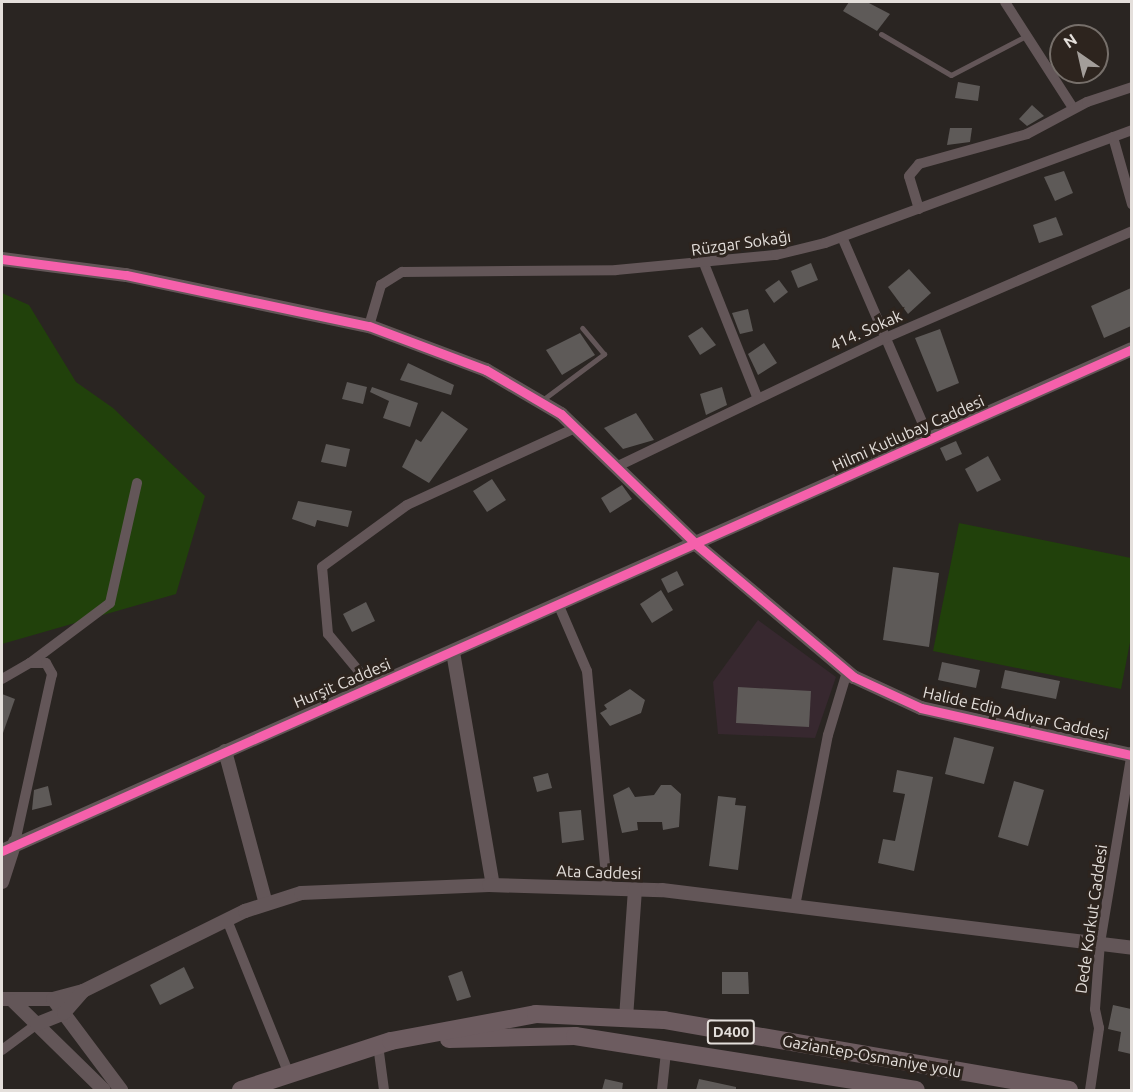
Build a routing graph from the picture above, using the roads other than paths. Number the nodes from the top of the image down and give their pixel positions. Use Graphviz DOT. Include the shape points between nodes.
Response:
graph roads {
  1 [pos="1005,2"];
  2 [pos="881,34"];
  3 [pos="1024,37"];
  4 [pos="1131,87"];
  5 [pos="1073,108"];
  6 [pos="1131,130"];
  7 [pos="1113,137"];
  8 [pos="1131,204"];
  9 [pos="919,209"];
  10 [pos="1131,231"];
  11 [pos="842,237"];
  12 [pos="2,259"];
  13 [pos="705,266"];
  14 [pos="369,326"];
  15 [pos="582,328"];
  16 [pos="883,339"];
  17 [pos="1131,349"];
  18 [pos="757,397"];
  19 [pos="540,402"];
  20 [pos="575,428"];
  21 [pos="930,440"];
  22 [pos="618,466"];
  23 [pos="137,483"];
  24 [pos="697,545"];
  25 [pos="559,606"];
  26 [pos="50,647"];
  27 [pos="453,652"];
  28 [pos="30,663"];
  29 [pos="46,663"];
  30 [pos="847,672"];
  31 [pos="2,678"];
  32 [pos="372,687"];
  33 [pos="225,751"];
  34 [pos="1131,754"];
  35 [pos="15,842"];
  36 [pos="2,851"];
  37 [pos="2,882"];
  38 [pos="493,885"];
  39 [pos="607,888"];
  40 [pos="635,889"];
  41 [pos="267,904"];
  42 [pos="795,906"];
  43 [pos="227,920"];
  44 [pos="1100,943"];
  45 [pos="1131,948"];
  46 [pos="83,991"];
  47 [pos="53,999"];
  48 [pos="7,1000"];
  49 [pos="64,1013"];
  50 [pos="626,1018"];
  51 [pos="37,1024"];
  52 [pos="384,1043"];
  53 [pos="2,1050"];
  54 [pos="666,1051"];
  55 [pos="288,1072"];
  56 [pos="104,1090"];
  57 [pos="121,1090"];
  58 [pos="241,1090"];
  59 [pos="384,1090"];
  60 [pos="662,1090"];
  61 [pos="916,1090"];
  62 [pos="1069,1090"];
  63 [pos="1090,1090"];
  1 -- 3 [label="street"];
  2 -- 3 [label="lane" via="951,75"];
  3 -- 5 [label="street"];
  4 -- 5 [label="street"];
  5 -- 9 [label="street" via="1028,134 919,164 909,176"];
  6 -- 7 [label="street, Rüzgar Sokağı"];
  7 -- 8 [label="street"];
  7 -- 9 [label="street, Rüzgar Sokağı"];
  9 -- 11 [label="street, Rüzgar Sokağı"];
  10 -- 16 [label="street, 414. Sokak"];
  11 -- 13 [label="street, Rüzgar Sokağı"];
  11 -- 16 [label="street"];
  12 -- 14 [label="street, Halide Edip Adıvar Caddesi" via="126,275"];
  13 -- 14 [label="street, Rüzgar Sokağı" via="402,272 381,285"];
  13 -- 18 [label="street"];
  14 -- 19 [label="street, Halide Edip Adıvar Caddesi" via="486,370"];
  15 -- 19 [label="lane" via="604,354"];
  16 -- 18 [label="street, 414. Sokak"];
  16 -- 21 [label="street"];
  17 -- 21 [label="street, Hilmi Kutlubay Caddesi"];
  18 -- 22 [label="street, 414. Sokak"];
  19 -- 20 [label="street, Halide Edip Adıvar Caddesi"];
  20 -- 22 [label="street, Halide Edip Adıvar Caddesi"];
  20 -- 32 [label="street" via="407,505 322,567 328,634"];
  21 -- 24 [label="street, Hilmi Kutlubay Caddesi"];
  22 -- 24 [label="street, Halide Edip Adıvar Caddesi"];
  23 -- 26 [label="street" via="110,603"];
  24 -- 25 [label="street, Hurşit Caddesi"];
  24 -- 30 [label="street, Halide Edip Adıvar Caddesi"];
  25 -- 27 [label="street, Hurşit Caddesi"];
  25 -- 39 [label="street" via="587,671"];
  26 -- 28 [label="street"];
  26 -- 29 [label="street"];
  27 -- 32 [label="street, Hurşit Caddesi"];
  27 -- 38 [label="street"];
  28 -- 29 [label="street"];
  28 -- 31 [label="street"];
  29 -- 35 [label="street" via="52,674"];
  30 -- 34 [label="street, Halide Edip Adıvar Caddesi" via="921,708"];
  30 -- 42 [label="street" via="826,742"];
  32 -- 33 [label="street, Hurşit Caddesi"];
  33 -- 35 [label="street, Hurşit Caddesi"];
  33 -- 41 [label="street"];
  34 -- 44 [label="street, Dede Korkut Caddesi"];
  35 -- 36 [label="street, Hurşit Caddesi"];
  35 -- 37 [label="street"];
  38 -- 39 [label="street, Ata Caddesi"];
  38 -- 41 [label="street, Ata Caddesi" via="301,893"];
  39 -- 40 [label="street, Ata Caddesi"];
  40 -- 42 [label="street, Ata Caddesi"];
  40 -- 50 [label="street"];
  41 -- 43 [label="street, Ata Caddesi"];
  42 -- 44 [label="street, Ata Caddesi"];
  43 -- 46 [label="street, Ata Caddesi"];
  43 -- 55 [label="street"];
  44 -- 45 [label="street, Ata Caddesi"];
  44 -- 63 [label="street, Dede Korkut Caddesi" via="1095,1009 1099,1028"];
  46 -- 47 [label="street"];
  46 -- 49 [label="street"];
  47 -- 48 [label="street"];
  47 -- 49 [label="street"];
  48 -- 51 [label="street"];
  49 -- 51 [label="street"];
  49 -- 57 [label="street"];
  50 -- 52 [label="highway, Gaziantep-Osmaniye yolu / D400" via="536,1014"];
  50 -- 62 [label="highway, Gaziantep-Osmaniye yolu / D400" via="664,1020"];
  51 -- 53 [label="street"];
  51 -- 56 [label="street"];
  52 -- 54 [label="highway, Gaziantep-Osmaniye yolu / D400" via="575,1035"];
  52 -- 55 [label="highway, Gaziantep-Osmaniye yolu / D400"];
  52 -- 59 [label="street"];
  54 -- 60 [label="street"];
  54 -- 61 [label="highway, Gaziantep-Osmaniye yolu / D400"];
  55 -- 58 [label="highway, Gaziantep-Osmaniye yolu / D400"];
}
